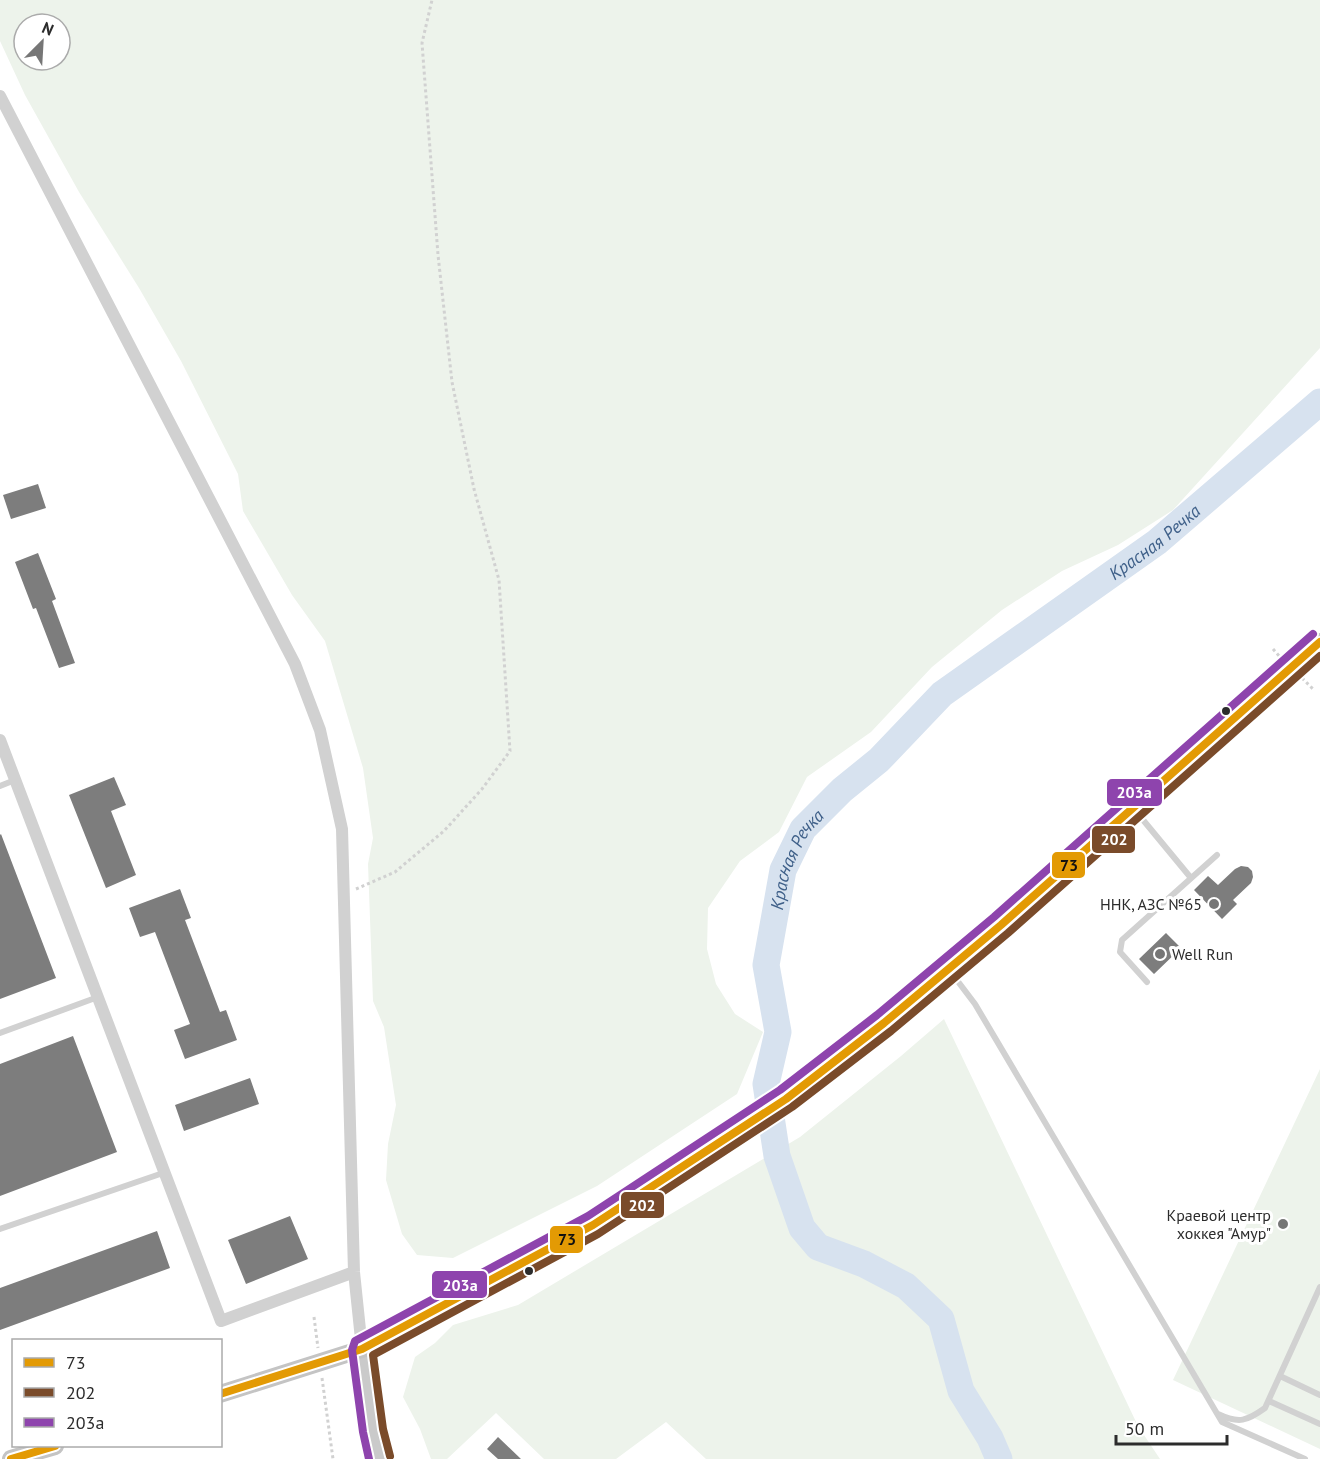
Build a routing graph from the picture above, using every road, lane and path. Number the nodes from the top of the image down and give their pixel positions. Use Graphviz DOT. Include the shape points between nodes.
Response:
graph roads {
  1 [pos="432,0"];
  2 [pos="0,96"];
  3 [pos="1320,642"];
  4 [pos="0,740"];
  5 [pos="15,780"];
  6 [pos="0,786"];
  7 [pos="1134,809"];
  8 [pos="1217,855"];
  9 [pos="1191,878"];
  10 [pos="344,895"];
  11 [pos="949,969"];
  12 [pos="1147,982"];
  13 [pos="98,997"];
  14 [pos="0,1033"];
  15 [pos="163,1173"];
  16 [pos="0,1229"];
  17 [pos="354,1272"];
  18 [pos="1320,1287"];
  19 [pos="314,1317"];
  20 [pos="362,1349"];
  21 [pos="320,1362"];
  22 [pos="1280,1376"];
  23 [pos="222,1393"];
  24 [pos="1320,1395"];
  25 [pos="1269,1401"];
  26 [pos="1218,1414"];
  27 [pos="1320,1424"];
  28 [pos="52,1447"];
  29 [pos="11,1459"];
  30 [pos="333,1459"];
  31 [pos="380,1459"];
  32 [pos="1305,1459"];
  1 -- 10 [label="path" via="422,43 438,255 452,382 474,489 500,580 510,751 444,831 395,872"];
  2 -- 10 [label="street" via="295,664 320,730 342,829"];
  3 -- 7 [label="main road"];
  4 -- 5 [label="street"];
  5 -- 6 [label="lane"];
  5 -- 13 [label="street"];
  7 -- 9 [label="lane"];
  7 -- 11 [label="main road"];
  8 -- 9 [label="lane"];
  9 -- 12 [label="lane" via="1122,940 1120,952"];
  10 -- 17 [label="street"];
  11 -- 20 [label="main road" via="786,1099 695,1160 593,1224"];
  11 -- 26 [label="lane" via="975,1004"];
  13 -- 14 [label="lane"];
  13 -- 15 [label="street"];
  15 -- 16 [label="lane"];
  15 -- 17 [label="street" via="221,1321"];
  17 -- 20 [label="street"];
  18 -- 22 [label="lane"];
  19 -- 21 [label="path"];
  20 -- 21 [label="main road"];
  20 -- 31 [label="street"];
  21 -- 23 [label="main road"];
  21 -- 30 [label="path"];
  22 -- 24 [label="lane"];
  22 -- 25 [label="lane"];
  25 -- 26 [label="lane" via="1249,1420 1230,1420"];
  25 -- 27 [label="lane"];
  26 -- 32 [label="lane" via="1222,1422"];
  28 -- 29 [label="main road"];
}
